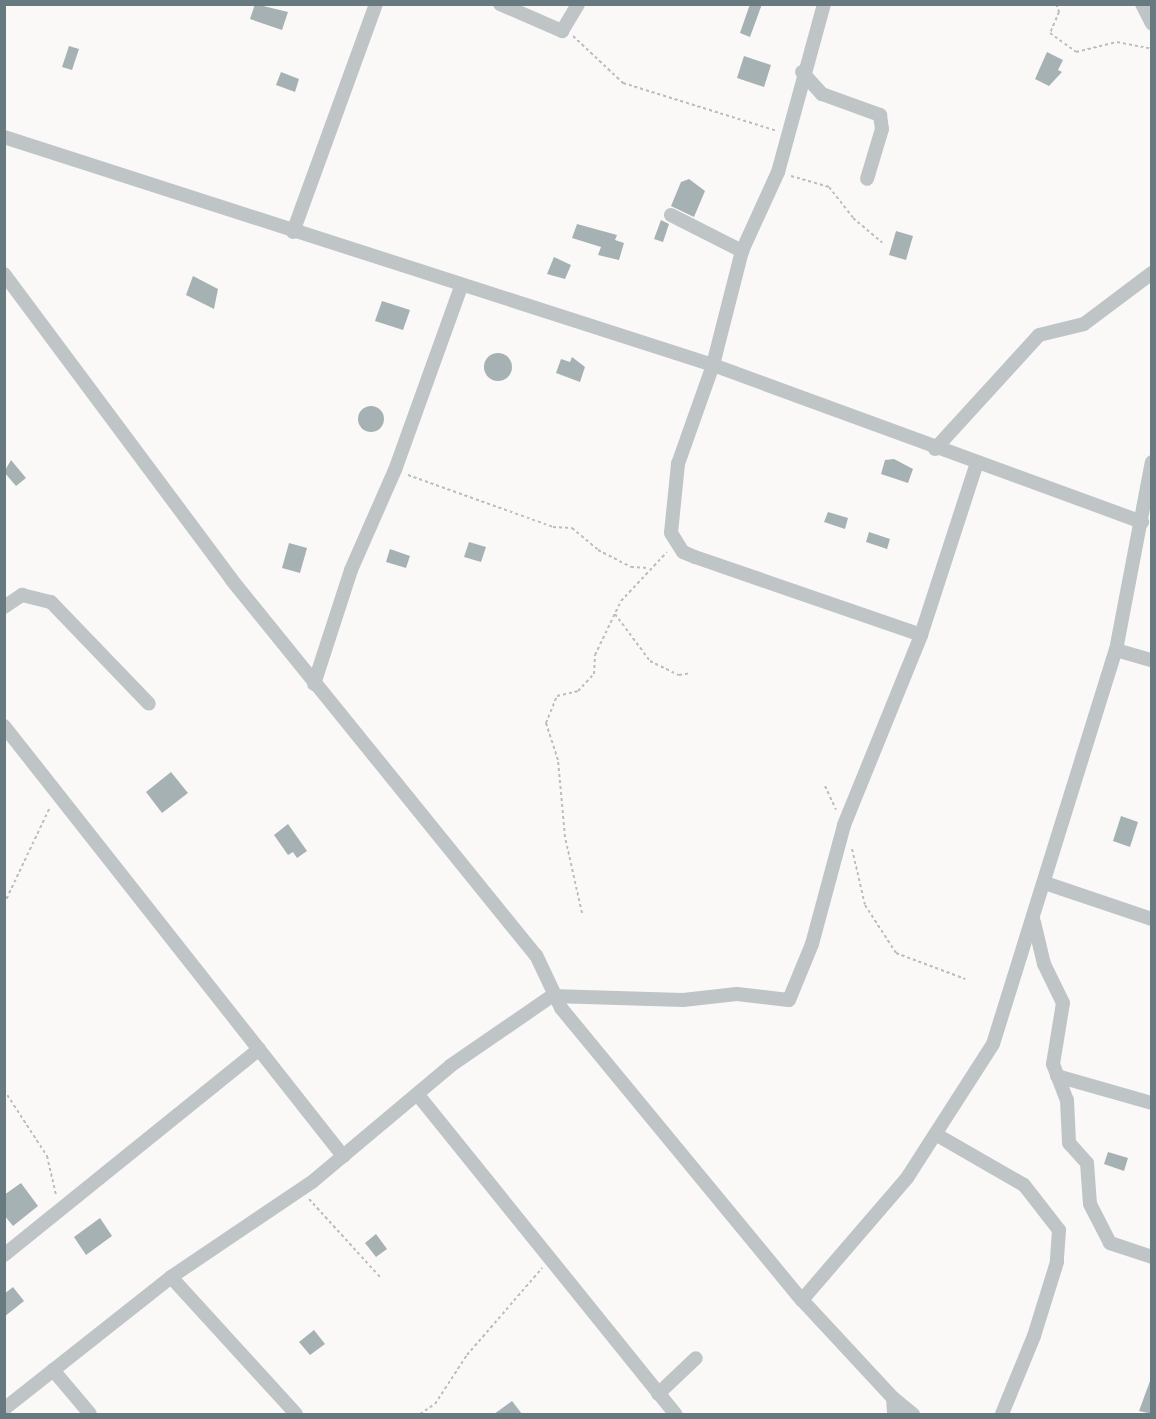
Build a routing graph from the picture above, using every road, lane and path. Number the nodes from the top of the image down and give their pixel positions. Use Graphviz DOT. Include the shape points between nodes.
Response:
graph roads {
  1 [pos="376,4"];
  2 [pos="500,4"];
  3 [pos="578,4"];
  4 [pos="824,4"];
  5 [pos="1056,4"];
  6 [pos="1142,4"];
  7 [pos="1152,24"];
  8 [pos="566,30"];
  9 [pos="1152,49"];
  10 [pos="802,72"];
  11 [pos="785,134"];
  12 [pos="4,137"];
  13 [pos="778,172"];
  14 [pos="867,179"];
  15 [pos="671,215"];
  16 [pos="293,232"];
  17 [pos="882,242"];
  18 [pos="742,251"];
  19 [pos="1152,273"];
  20 [pos="4,274"];
  21 [pos="461,287"];
  22 [pos="713,365"];
  23 [pos="935,449"];
  24 [pos="1152,462"];
  25 [pos="977,463"];
  26 [pos="395,470"];
  27 [pos="1142,522"];
  28 [pos="676,544"];
  29 [pos="649,568"];
  30 [pos="4,607"];
  31 [pos="615,614"];
  32 [pos="921,634"];
  33 [pos="1116,650"];
  34 [pos="1152,660"];
  35 [pos="692,673"];
  36 [pos="314,684"];
  37 [pos="148,704"];
  38 [pos="4,726"];
  39 [pos="825,786"];
  40 [pos="62,798"];
  41 [pos="844,825"];
  42 [pos="1045,883"];
  43 [pos="4,904"];
  44 [pos="582,913"];
  45 [pos="1152,919"];
  46 [pos="1034,922"];
  47 [pos="965,979"];
  48 [pos="552,996"];
  49 [pos="259,1049"];
  50 [pos="1057,1076"];
  51 [pos="4,1090"];
  52 [pos="418,1095"];
  53 [pos="1152,1103"];
  54 [pos="937,1135"];
  55 [pos="343,1155"];
  56 [pos="304,1188"];
  57 [pos="56,1210"];
  58 [pos="4,1255"];
  59 [pos="1152,1257"];
  60 [pos="549,1263"];
  61 [pos="171,1277"];
  62 [pos="381,1278"];
  63 [pos="802,1300"];
  64 [pos="696,1358"];
  65 [pos="53,1370"];
  66 [pos="893,1398"];
  67 [pos="660,1404"];
  68 [pos="4,1409"];
  69 [pos="90,1414"];
  70 [pos="296,1414"];
  71 [pos="420,1414"];
  72 [pos="675,1414"];
  73 [pos="894,1414"];
  74 [pos="913,1414"];
  75 [pos="1002,1414"];
  1 -- 16 [label="street"];
  2 -- 8 [label="street"];
  3 -- 8 [label="street"];
  4 -- 10 [label="street"];
  5 -- 9 [label="path" via="1059,12 1050,33 1076,52 1118,42"];
  6 -- 7 [label="street"];
  8 -- 11 [label="path" via="623,83"];
  10 -- 11 [label="street"];
  10 -- 14 [label="street" via="822,94 880,115 882,129"];
  11 -- 13 [label="street"];
  12 -- 16 [label="street"];
  13 -- 17 [label="path" via="829,187 853,218"];
  13 -- 18 [label="street"];
  15 -- 18 [label="street"];
  16 -- 21 [label="street"];
  18 -- 22 [label="street"];
  19 -- 23 [label="street" via="1084,324 1039,335"];
  20 -- 36 [label="street"];
  21 -- 22 [label="street"];
  21 -- 26 [label="street"];
  22 -- 23 [label="street"];
  22 -- 28 [label="street" via="674,481 669,521"];
  23 -- 25 [label="street"];
  24 -- 27 [label="street"];
  25 -- 27 [label="street"];
  25 -- 32 [label="street"];
  26 -- 29 [label="path" via="547,525 575,529 598,550 631,567"];
  26 -- 36 [label="street" via="351,570"];
  27 -- 33 [label="street"];
  28 -- 29 [label="path"];
  28 -- 32 [label="street" via="695,557"];
  29 -- 31 [label="path"];
  30 -- 37 [label="street" via="22,595 51,602"];
  31 -- 35 [label="path" via="650,661 670,672"];
  31 -- 44 [label="path" via="593,660 594,674 578,691 557,696 546,723 558,760 565,837"];
  32 -- 41 [label="street"];
  33 -- 34 [label="street"];
  33 -- 42 [label="street"];
  36 -- 48 [label="street" via="532,949"];
  38 -- 40 [label="street"];
  39 -- 41 [label="path"];
  40 -- 43 [label="path" via="45,813"];
  40 -- 49 [label="street"];
  41 -- 47 [label="path" via="865,905 896,953"];
  41 -- 48 [label="street" via="812,944 787,1002 737,994 683,1000"];
  42 -- 45 [label="street"];
  42 -- 46 [label="street"];
  46 -- 50 [label="street" via="1044,964 1064,1009 1053,1060"];
  46 -- 54 [label="street" via="993,1044"];
  48 -- 52 [label="street"];
  48 -- 63 [label="street"];
  49 -- 55 [label="street"];
  49 -- 57 [label="street"];
  50 -- 53 [label="street"];
  50 -- 59 [label="street" via="1067,1100 1069,1143 1087,1163 1090,1204 1101,1229 1112,1244"];
  51 -- 57 [label="path" via="52,1169"];
  52 -- 55 [label="street"];
  52 -- 60 [label="street"];
  54 -- 63 [label="street" via="849,1252"];
  54 -- 75 [label="street" via="1024,1185 1059,1230 1057,1262 1038,1325"];
  55 -- 56 [label="street"];
  56 -- 61 [label="street"];
  56 -- 62 [label="path"];
  57 -- 58 [label="street"];
  60 -- 67 [label="street"];
  60 -- 71 [label="path" via="518,1291 435,1404"];
  61 -- 65 [label="street"];
  61 -- 70 [label="street"];
  63 -- 66 [label="street"];
  64 -- 67 [label="street"];
  65 -- 68 [label="street"];
  65 -- 69 [label="street"];
  66 -- 73 [label="street"];
  66 -- 74 [label="street"];
  67 -- 72 [label="street"];
}
